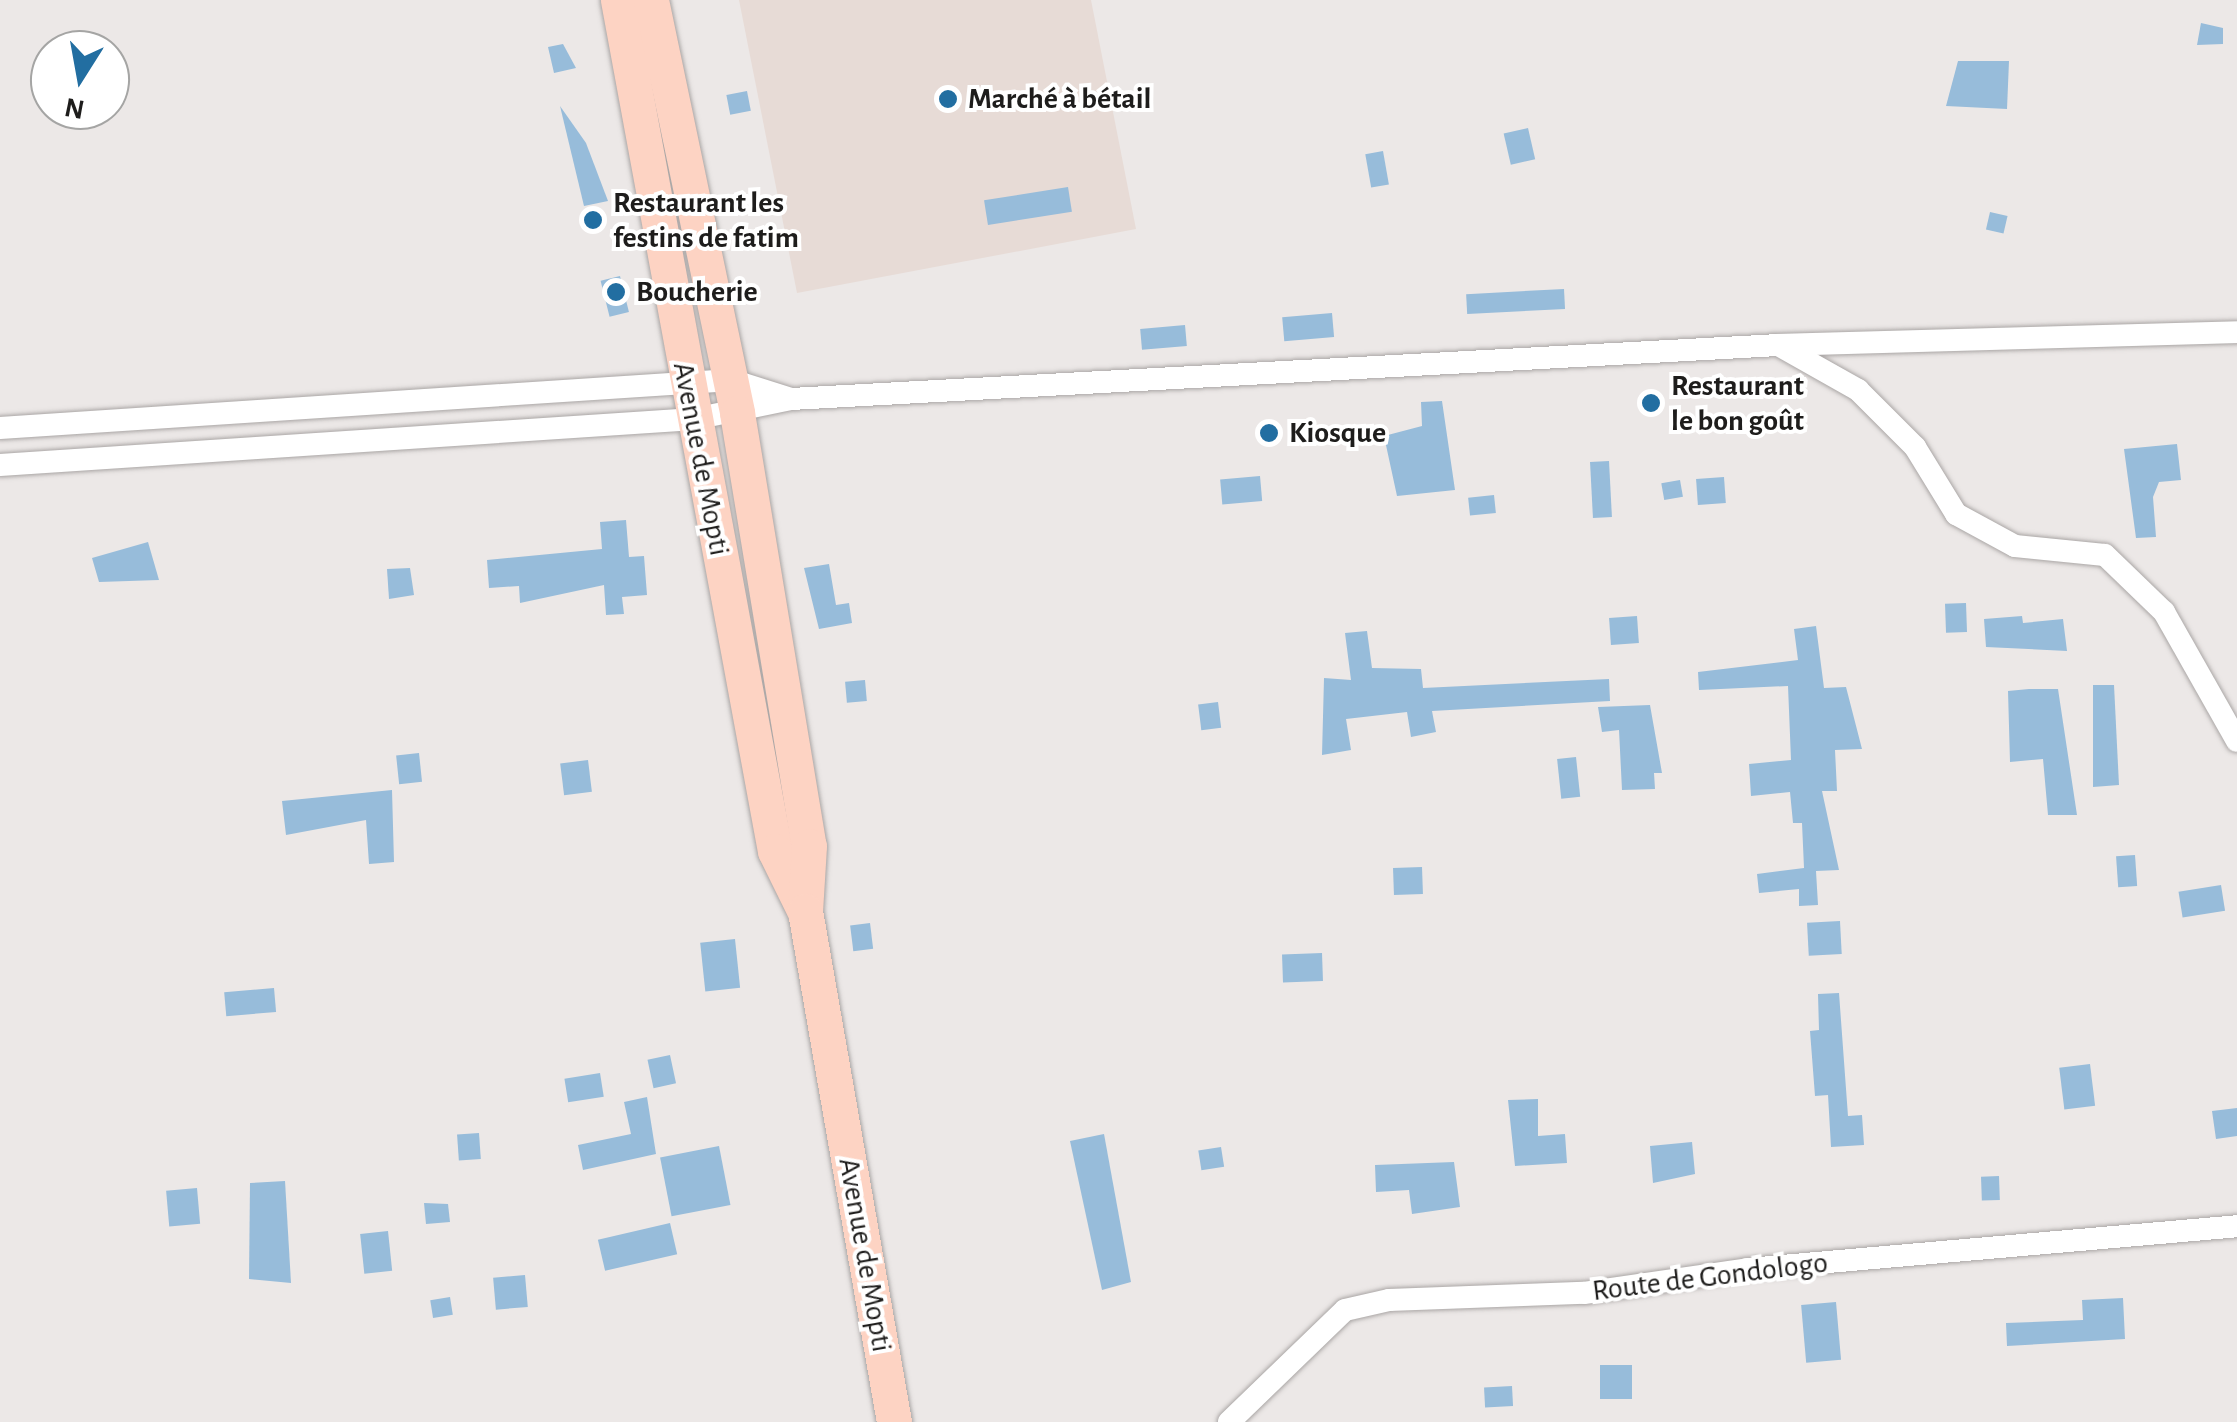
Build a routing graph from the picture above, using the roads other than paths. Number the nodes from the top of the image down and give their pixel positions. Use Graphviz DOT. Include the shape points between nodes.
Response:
graph roads {
  1 [pos="618,0"];
  2 [pos="651,0"];
  3 [pos="2237,332"];
  4 [pos="1778,345"];
  5 [pos="734,396"];
  6 [pos="791,399"];
  7 [pos="690,402"];
  8 [pos="0,428"];
  9 [pos="0,465"];
  10 [pos="2237,741"];
  11 [pos="805,911"];
  12 [pos="2237,1226"];
  13 [pos="894,1422"];
  14 [pos="1229,1422"];
  1 -- 7 [label="main road, Avenue de Mopti"];
  2 -- 5 [label="main road, Avenue de Mopti"];
  3 -- 4 [label="street"];
  4 -- 6 [label="street"];
  4 -- 10 [label="street" via="1858,390 1915,447 1956,514 2014,546 2105,554 2164,612"];
  5 -- 6 [label="street"];
  5 -- 6 [label="street"];
  5 -- 7 [label="street"];
  5 -- 7 [label="street"];
  5 -- 11 [label="main road, Avenue de Mopti" via="809,846"];
  7 -- 8 [label="street"];
  7 -- 9 [label="street"];
  7 -- 11 [label="main road, Avenue de Mopti" via="774,850"];
  11 -- 13 [label="main road, Avenue de Mopti"];
  12 -- 14 [label="street, Route de Gondologo" via="1767,1267 1584,1293 1389,1300 1344,1310"];
}
